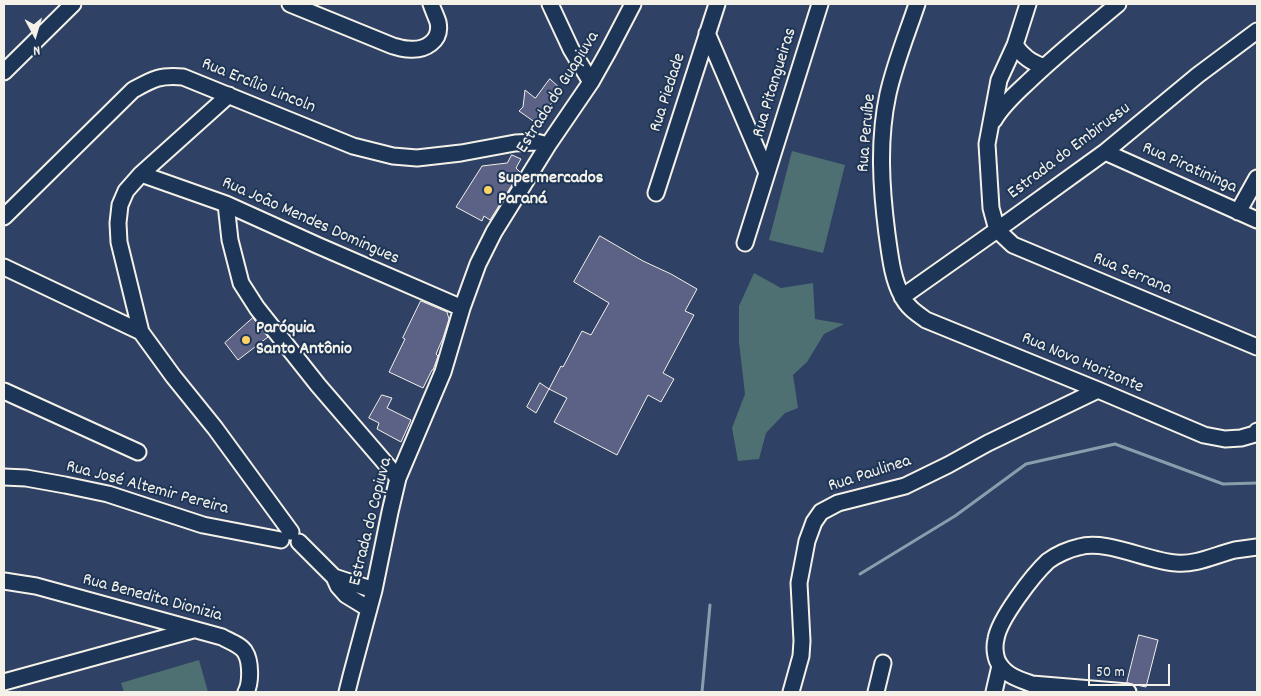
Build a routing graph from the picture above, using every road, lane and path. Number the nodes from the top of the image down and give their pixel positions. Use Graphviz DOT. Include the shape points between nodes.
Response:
graph roads {
  1 [pos="73,4"];
  2 [pos="290,4"];
  3 [pos="431,4"];
  4 [pos="550,4"];
  5 [pos="633,4"];
  6 [pos="716,4"];
  7 [pos="820,4"];
  8 [pos="917,4"];
  9 [pos="1028,4"];
  10 [pos="1118,4"];
  11 [pos="1257,31"];
  12 [pos="707,33"];
  13 [pos="1015,45"];
  14 [pos="1044,66"];
  15 [pos="4,72"];
  16 [pos="999,80"];
  17 [pos="591,82"];
  18 [pos="1017,93"];
  19 [pos="229,95"];
  20 [pos="991,126"];
  21 [pos="548,144"];
  22 [pos="1105,152"];
  23 [pos="767,173"];
  24 [pos="141,174"];
  25 [pos="1257,178"];
  26 [pos="656,193"];
  27 [pos="226,204"];
  28 [pos="1238,212"];
  29 [pos="4,218"];
  30 [pos="1257,220"];
  31 [pos="997,230"];
  32 [pos="745,243"];
  33 [pos="4,267"];
  34 [pos="902,297"];
  35 [pos="462,308"];
  36 [pos="141,332"];
  37 [pos="1257,347"];
  38 [pos="4,390"];
  39 [pos="1098,390"];
  40 [pos="1257,431"];
  41 [pos="138,452"];
  42 [pos="4,476"];
  43 [pos="398,478"];
  44 [pos="290,538"];
  45 [pos="1257,547"];
  46 [pos="334,577"];
  47 [pos="4,581"];
  48 [pos="374,590"];
  49 [pos="369,608"];
  50 [pos="194,630"];
  51 [pos="883,663"];
  52 [pos="1000,666"];
  53 [pos="4,682"];
  54 [pos="246,692"];
  55 [pos="347,692"];
  56 [pos="791,692"];
  57 [pos="876,692"];
  58 [pos="994,692"];
  59 [pos="1128,692"];
  1 -- 15 [label="street"];
  2 -- 3 [label="street" via="409,50 432,44 437,34 438,24"];
  4 -- 17 [label="street"];
  5 -- 17 [label="street, Estrada do Guapiuva"];
  6 -- 12 [label="street, Rua Piedade"];
  7 -- 23 [label="street, Rua Pitangueiras"];
  8 -- 34 [label="street, Rua Peruíbe" via="890,87 881,150 884,213 894,275"];
  9 -- 13 [label="street"];
  10 -- 14 [label="street"];
  11 -- 22 [label="street, Estrada do Embirussu"];
  12 -- 23 [label="street, Rua Pitangueiras"];
  12 -- 26 [label="street, Rua Piedade"];
  13 -- 14 [label="street" via="1027,59"];
  13 -- 16 [label="street"];
  14 -- 18 [label="street"];
  16 -- 18 [label="street"];
  16 -- 20 [label="street"];
  17 -- 21 [label="street, Estrada do Guapiuva"];
  18 -- 20 [label="street"];
  19 -- 21 [label="street, Rua Ercílio Lincoln" via="353,146 393,156 417,158 515,143"];
  19 -- 24 [label="street"];
  19 -- 29 [label="street, Rua Ercílio Lincoln" via="183,77 170,76 156,78 133,90"];
  20 -- 31 [label="street" via="987,144 991,208"];
  21 -- 35 [label="street, Estrada do Guapiuva" via="494,232"];
  22 -- 28 [label="street, Rua Piratininga"];
  22 -- 31 [label="street, Estrada do Embirussu"];
  23 -- 32 [label="street, Rua Pitangueiras"];
  24 -- 27 [label="street, Rua João Mendes Domingues"];
  24 -- 36 [label="street" via="126,190 118,223 119,242"];
  25 -- 28 [label="street"];
  27 -- 35 [label="street, Rua João Mendes Domingues"];
  27 -- 43 [label="street" via="240,283 318,386"];
  28 -- 30 [label="street, Rua Piratininga"];
  31 -- 34 [label="street, Estrada do Embirussu"];
  31 -- 37 [label="street, Rua Serrana" via="1013,245"];
  33 -- 36 [label="street"];
  34 -- 39 [label="street, Rua Novo Horizonte" via="911,310 926,320"];
  35 -- 43 [label="street, Estrada do Copiuva" via="443,372"];
  36 -- 44 [label="street" via="215,428"];
  38 -- 41 [label="street"];
  39 -- 40 [label="street, Rua Novo Horizonte" via="1204,435 1241,438"];
  39 -- 56 [label="street, Rua Paulinea" via="904,486 838,503 822,512 814,522 807,541 800,583 801,656"];
  42 -- 44 [label="street, Rua José Altemir Pereira" via="65,484 108,494 204,525"];
  43 -- 48 [label="street, Estrada do Copiuva"];
  44 -- 46 [label="street"];
  45 -- 52 [label="street" via="1195,562 1177,563 1094,545 1066,551 1050,560 1008,612 996,640"];
  46 -- 48 [label="street"];
  46 -- 49 [label="street" via="346,596"];
  47 -- 50 [label="street, Rua Benedita Dionizia" via="36,586"];
  48 -- 49 [label="street, Estrada do Copiuva"];
  49 -- 55 [label="street, Estrada do Copiuva"];
  50 -- 53 [label="street"];
  50 -- 54 [label="street, Rua Benedita Dionizia" via="222,637 241,647 246,653 249,668"];
  51 -- 57 [label="street"];
  52 -- 58 [label="street"];
  52 -- 59 [label="street" via="1032,684"];
}
